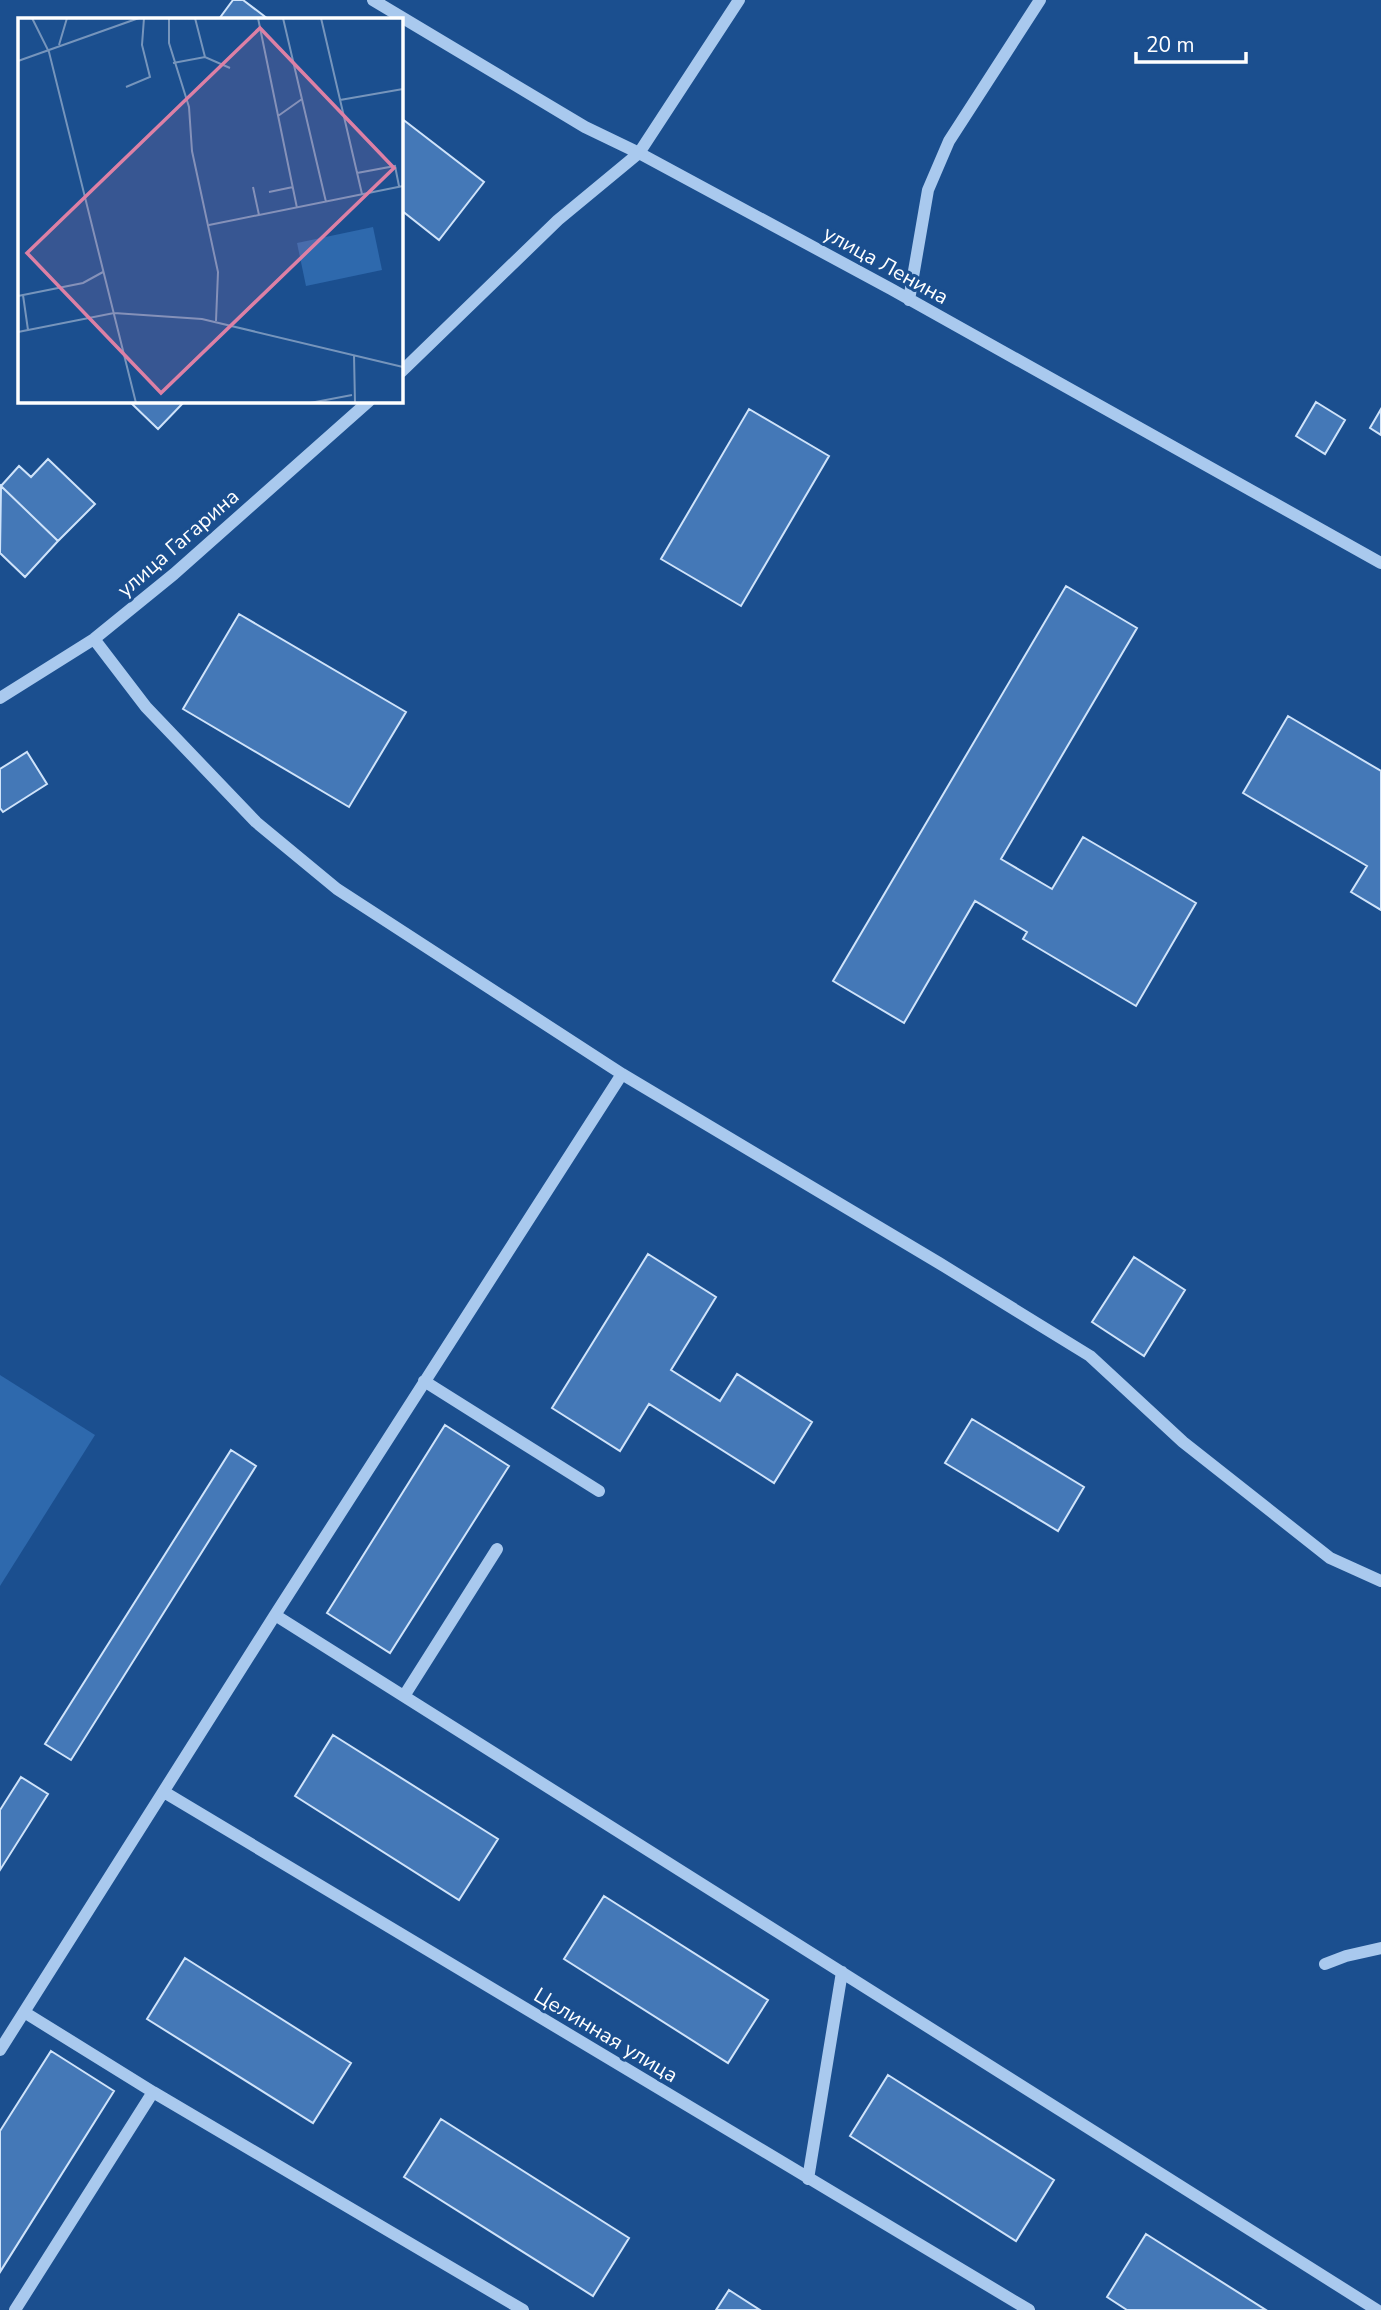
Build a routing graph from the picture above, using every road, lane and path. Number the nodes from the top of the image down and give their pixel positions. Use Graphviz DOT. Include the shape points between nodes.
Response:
graph roads {
  1 [pos="373,0"];
  2 [pos="738,0"];
  3 [pos="1040,0"];
  4 [pos="639,153"];
  5 [pos="909,299"];
  6 [pos="402,372"];
  7 [pos="368,402"];
  8 [pos="1381,563"];
  9 [pos="94,639"];
  10 [pos="0,698"];
  11 [pos="622,1074"];
  12 [pos="424,1381"];
  13 [pos="599,1491"];
  14 [pos="497,1549"];
  15 [pos="1381,1581"];
  16 [pos="275,1615"];
  17 [pos="404,1696"];
  18 [pos="164,1792"];
  19 [pos="1381,1948"];
  20 [pos="1325,1964"];
  21 [pos="842,1972"];
  22 [pos="24,2012"];
  23 [pos="0,2050"];
  24 [pos="153,2092"];
  25 [pos="808,2179"];
  26 [pos="15,2310"];
  27 [pos="523,2310"];
  28 [pos="1029,2310"];
  29 [pos="1377,2310"];
  1 -- 4 [label="street, улица Ленина" via="585,127"];
  2 -- 4 [label="street"];
  3 -- 5 [label="street" via="949,141 928,190"];
  4 -- 5 [label="street, улица Ленина"];
  4 -- 6 [label="street" via="558,220"];
  5 -- 8 [label="street, улица Ленина"];
  7 -- 9 [label="street, улица Гагарина" via="174,575"];
  9 -- 10 [label="street, улица Гагарина"];
  9 -- 11 [label="street" via="146,707 256,822 296,856 337,889"];
  11 -- 12 [label="street"];
  11 -- 15 [label="street" via="1090,1356 1183,1442 1330,1558"];
  12 -- 13 [label="street"];
  12 -- 16 [label="street"];
  14 -- 17 [label="street"];
  16 -- 17 [label="street"];
  16 -- 18 [label="street"];
  17 -- 21 [label="street"];
  18 -- 22 [label="street"];
  18 -- 25 [label="street, Целинная улица"];
  19 -- 20 [label="street"];
  21 -- 25 [label="street"];
  21 -- 29 [label="street"];
  22 -- 23 [label="street"];
  22 -- 24 [label="street"];
  24 -- 26 [label="street"];
  24 -- 27 [label="street"];
  25 -- 28 [label="street, Целинная улица"];
}
